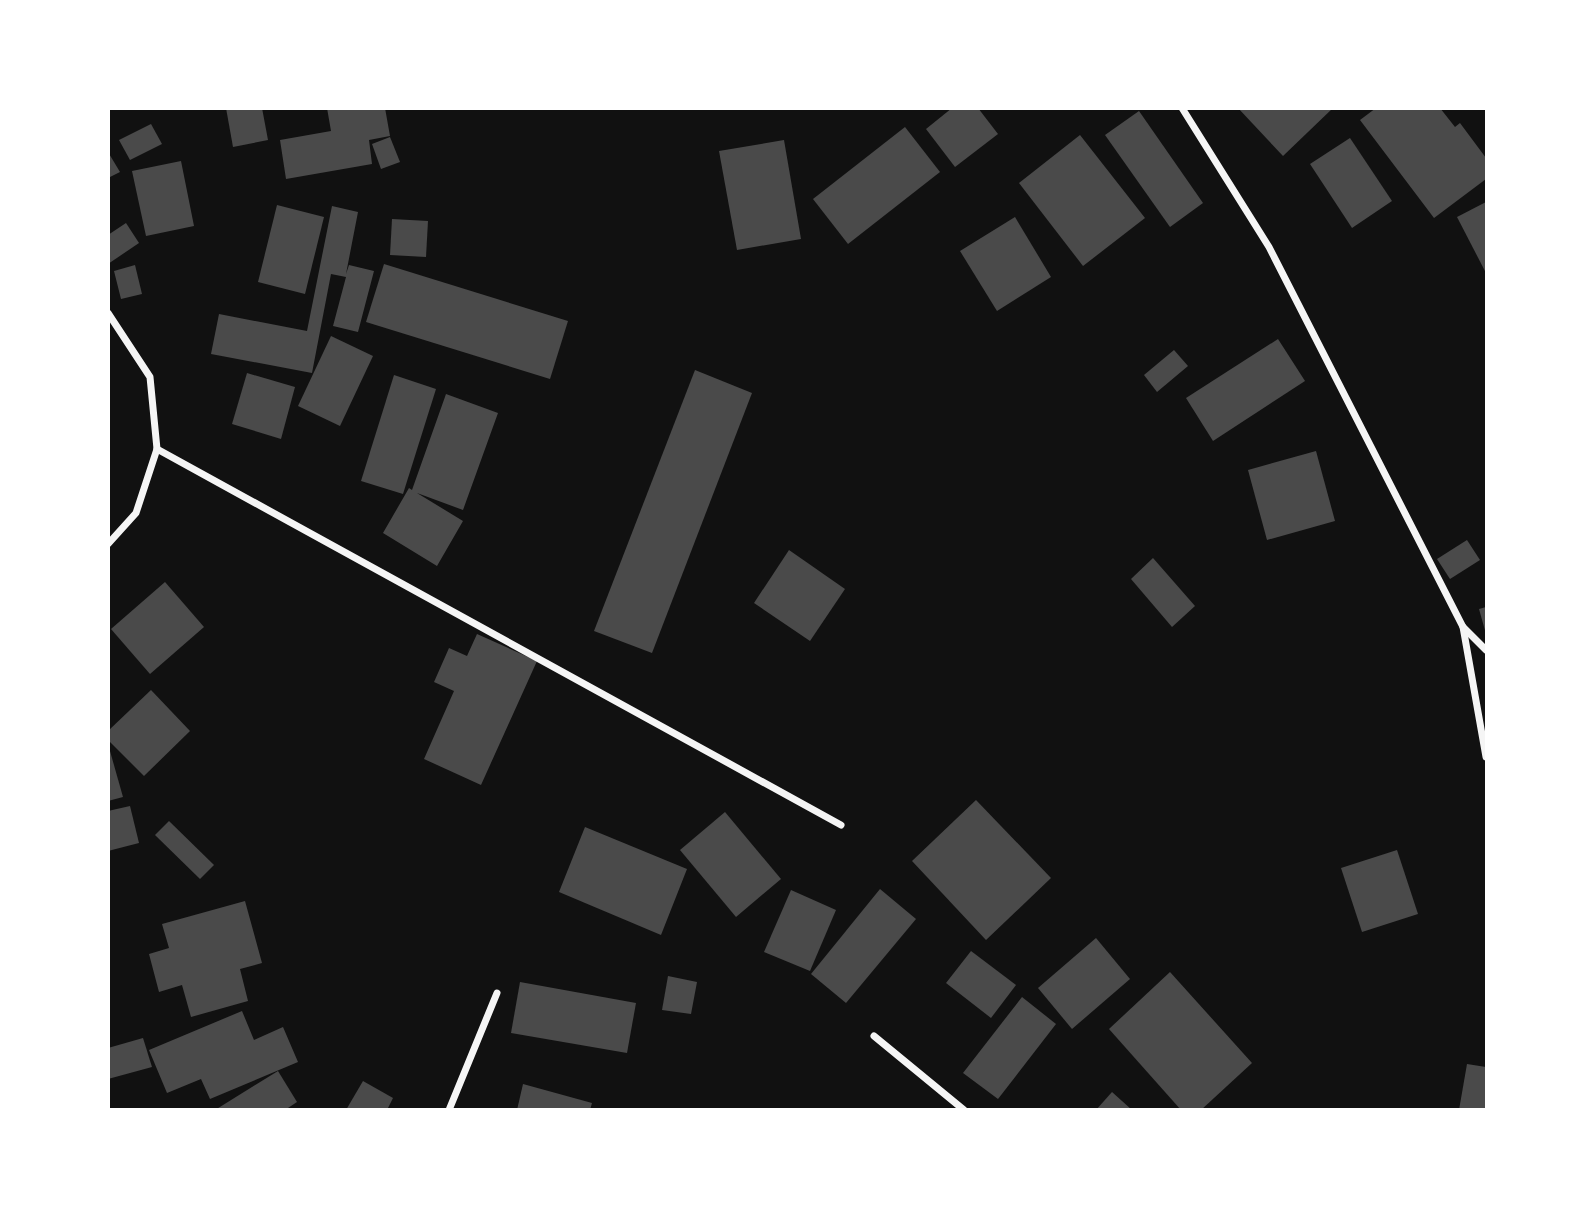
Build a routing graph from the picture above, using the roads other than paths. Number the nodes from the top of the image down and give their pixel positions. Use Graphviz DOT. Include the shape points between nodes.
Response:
graph roads {
  1 [pos="1182,108"];
  2 [pos="108,313"];
  3 [pos="157,449"];
  4 [pos="108,544"];
  5 [pos="1463,627"];
  6 [pos="1486,650"];
  7 [pos="1486,757"];
  8 [pos="841,825"];
  9 [pos="497,993"];
  10 [pos="874,1036"];
  11 [pos="449,1110"];
  12 [pos="964,1110"];
  1 -- 5 [label="street" via="1269,247"];
  2 -- 3 [label="street" via="150,377"];
  3 -- 4 [label="street" via="136,513"];
  3 -- 8 [label="street"];
  5 -- 6 [label="street"];
  5 -- 7 [label="street"];
  9 -- 11 [label="street"];
  10 -- 12 [label="street"];
}
